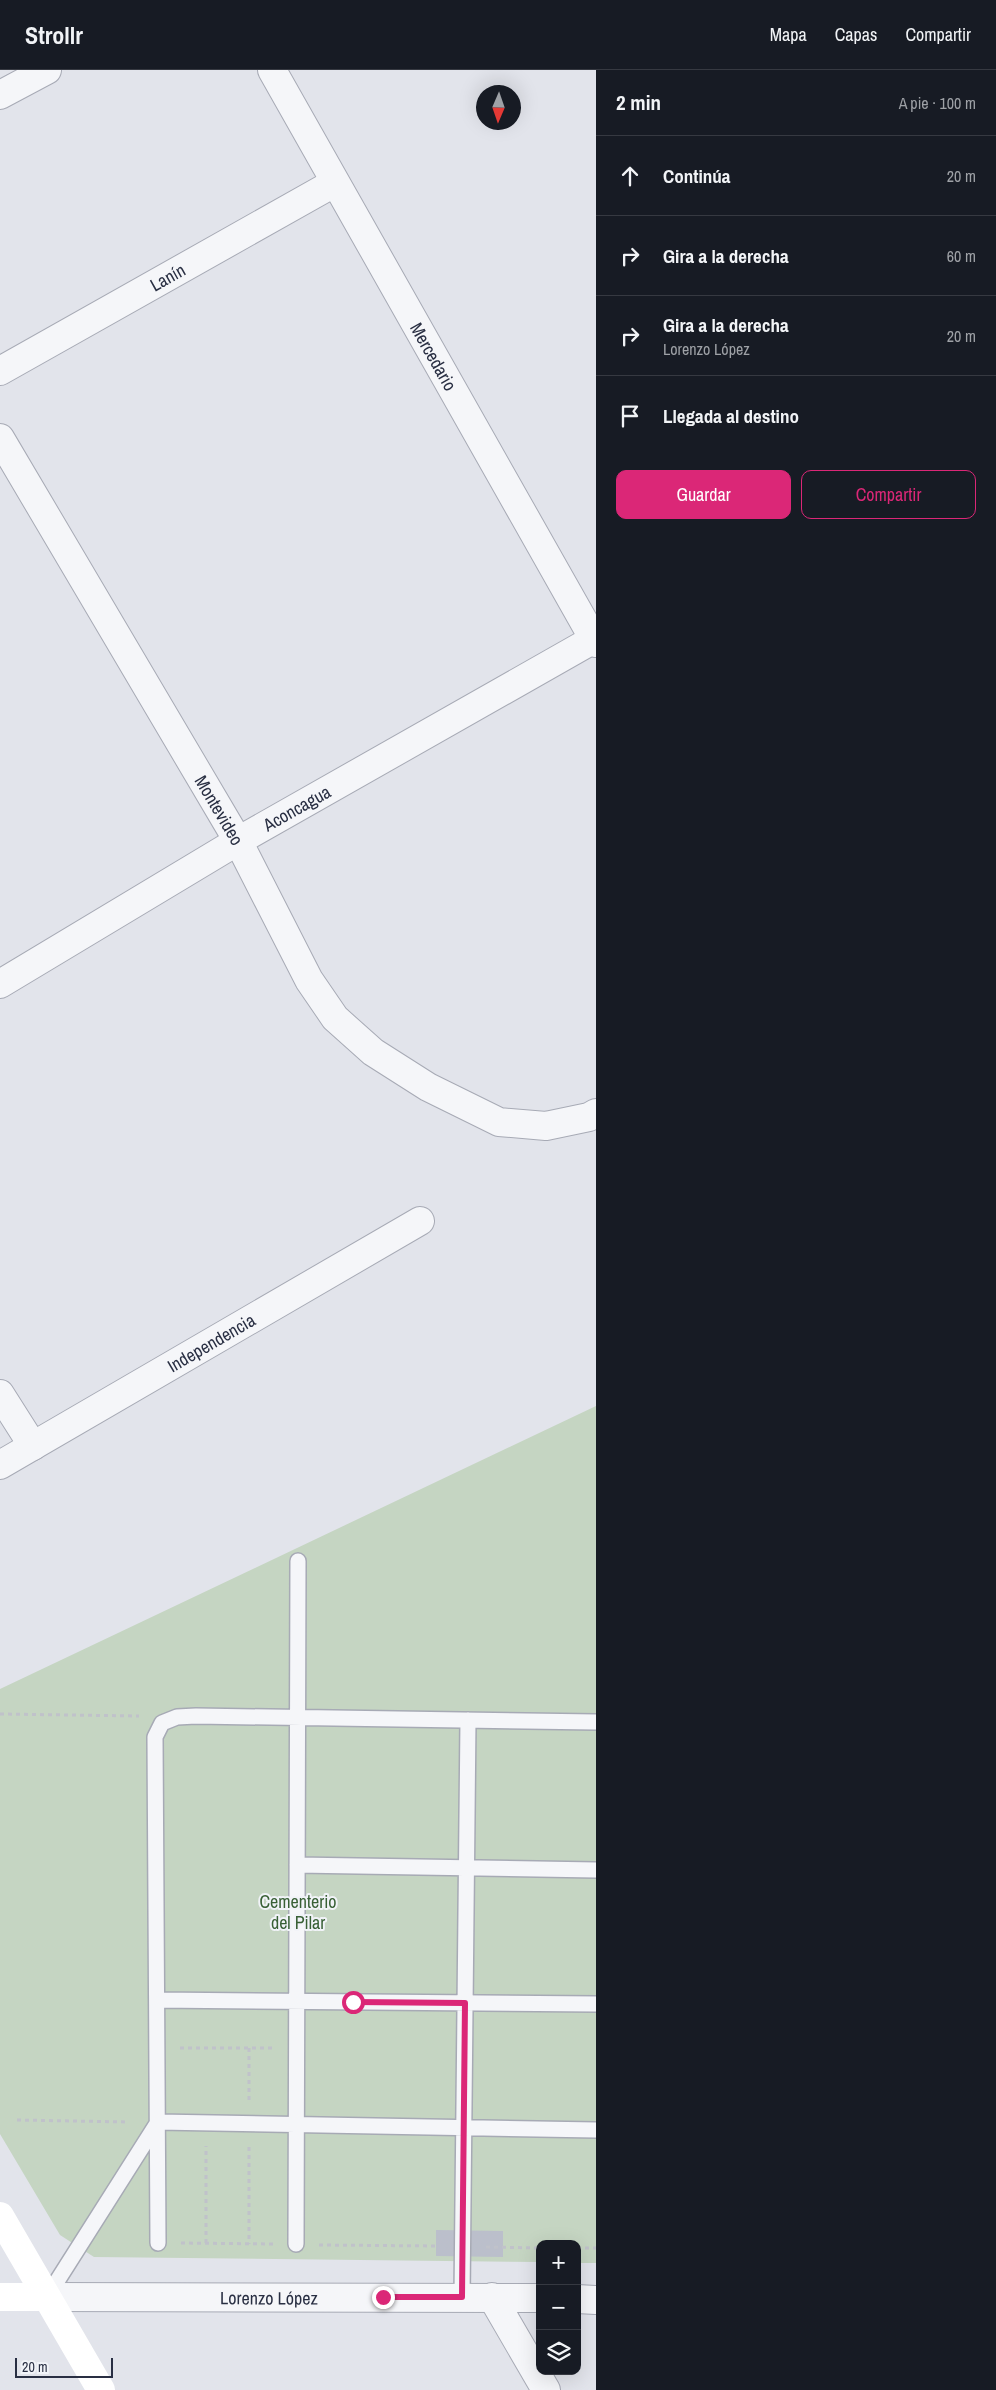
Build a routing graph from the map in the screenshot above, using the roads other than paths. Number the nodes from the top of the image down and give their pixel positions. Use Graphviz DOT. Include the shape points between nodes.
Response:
graph roads {
  1 [pos="47,70"];
  2 [pos="272,70"];
  3 [pos="0,95"];
  4 [pos="334,183"];
  5 [pos="0,371"];
  6 [pos="0,438"];
  7 [pos="595,640"];
  8 [pos="238,841"];
  9 [pos="0,984"];
  10 [pos="596,1113"];
  11 [pos="420,1221"];
  12 [pos="0,1394"];
  13 [pos="33,1446"];
  14 [pos="0,1465"];
  15 [pos="298,1561"];
  16 [pos="298,1718"];
  17 [pos="468,1720"];
  18 [pos="596,1722"];
  19 [pos="297,1865"];
  20 [pos="466,1868"];
  21 [pos="596,1870"];
  22 [pos="157,2000"];
  23 [pos="297,2002"];
  24 [pos="465,2003"];
  25 [pos="596,2004"];
  26 [pos="158,2122"];
  27 [pos="296,2124"];
  28 [pos="463,2128"];
  29 [pos="596,2130"];
  30 [pos="0,2216"];
  31 [pos="158,2243"];
  32 [pos="296,2244"];
  33 [pos="0,2297"];
  34 [pos="462,2297"];
  35 [pos="492,2297"];
  36 [pos="47,2298"];
  37 [pos="536,2298"];
  38 [pos="581,2299"];
  39 [pos="596,2300"];
  40 [pos="101,2390"];
  41 [pos="546,2390"];
  1 -- 3 [label="street"];
  2 -- 4 [label="street, Mercedario"];
  4 -- 5 [label="street, Lanín"];
  4 -- 7 [label="street, Mercedario"];
  6 -- 8 [label="street, Montevideo"];
  7 -- 8 [label="street, Aconcagua"];
  8 -- 9 [label="street, Aconcagua"];
  8 -- 10 [label="street, Montevideo" via="309,980 335,1018 373,1052 428,1087 499,1122 546,1126"];
  11 -- 13 [label="street, Independencia"];
  12 -- 13 [label="street"];
  13 -- 14 [label="street, Independencia"];
  15 -- 16 [label="lane"];
  16 -- 17 [label="lane"];
  16 -- 19 [label="lane"];
  16 -- 22 [label="lane" via="177,1716 162,1722 155,1738"];
  17 -- 18 [label="lane"];
  17 -- 20 [label="lane"];
  19 -- 20 [label="lane"];
  19 -- 23 [label="lane"];
  20 -- 21 [label="lane"];
  20 -- 24 [label="lane"];
  22 -- 23 [label="lane"];
  22 -- 26 [label="lane"];
  23 -- 24 [label="lane"];
  23 -- 27 [label="lane"];
  24 -- 25 [label="lane"];
  24 -- 28 [label="lane"];
  26 -- 27 [label="lane"];
  26 -- 31 [label="lane"];
  26 -- 36 [label="lane"];
  27 -- 28 [label="lane"];
  27 -- 32 [label="lane"];
  28 -- 29 [label="lane"];
  28 -- 34 [label="lane"];
  30 -- 36 [label="street"];
  33 -- 36 [label="street, Lorenzo López"];
  34 -- 35 [label="street, Lorenzo López"];
  34 -- 36 [label="street, Lorenzo López"];
  35 -- 37 [label="street, Lorenzo López"];
  35 -- 41 [label="street"];
  36 -- 40 [label="street"];
  38 -- 39 [label="street"];
}
